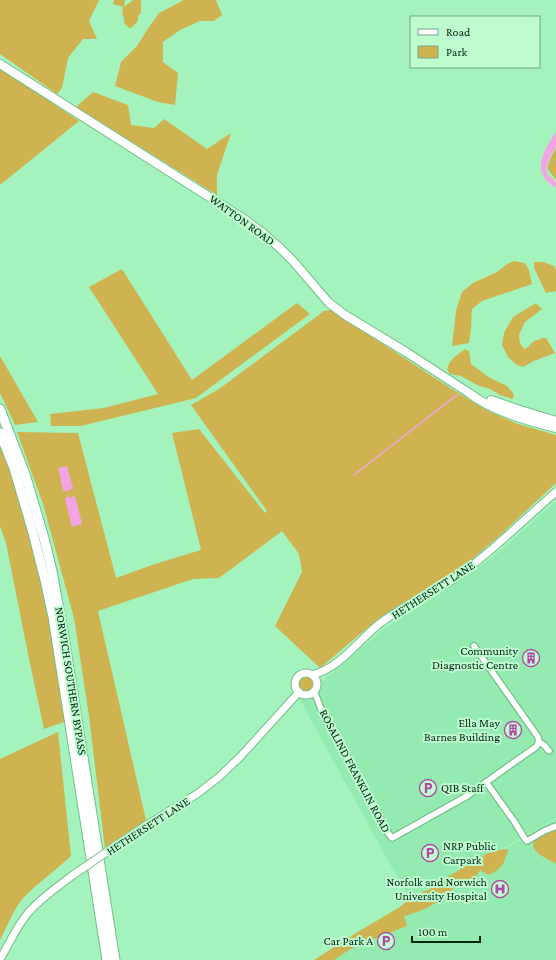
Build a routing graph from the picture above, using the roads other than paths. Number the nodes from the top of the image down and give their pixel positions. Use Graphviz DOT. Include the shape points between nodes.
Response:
graph roads {
  1 [pos="0,64"];
  2 [pos="470,393"];
  3 [pos="0,409"];
  4 [pos="556,421"];
  5 [pos="556,428"];
  6 [pos="0,433"];
  7 [pos="556,492"];
  8 [pos="474,646"];
  9 [pos="314,678"];
  10 [pos="299,692"];
  11 [pos="314,692"];
  12 [pos="539,742"];
  13 [pos="549,751"];
  14 [pos="486,782"];
  15 [pos="556,826"];
  16 [pos="0,959"];
  17 [pos="107,960"];
  18 [pos="115,960"];
  1 -- 2 [label="main road, WATTON ROAD" via="235,213 272,241 340,311"];
  2 -- 4 [label="main road, WATTON ROAD"];
  2 -- 5 [label="main road, WATTON ROAD" via="486,404"];
  3 -- 18 [label="highway, NORWICH SOUTHERN BYPASS" via="25,474 52,571"];
  6 -- 17 [label="highway, NORWICH SOUTHERN BYPASS" via="14,468 46,580"];
  7 -- 9 [label="street, HETHERSETT LANE" via="475,563 378,625 337,663"];
  8 -- 12 [label="street"];
  9 -- 10 [label="street" via="309,673 301,674 295,685"];
  9 -- 11 [label="street, HETHERSETT LANE" via="317,685"];
  10 -- 11 [label="street" via="306,695"];
  10 -- 16 [label="street, HETHERSETT LANE, bridge" via="219,777 40,900 27,914"];
  11 -- 14 [label="street, ROSALIND FRANKLIN ROAD" via="325,719 392,838 467,796"];
  12 -- 13 [label="street"];
  12 -- 14 [label="street, ROSALIND FRANKLIN ROAD" via="536,747"];
  14 -- 15 [label="street" via="527,841"];
}
